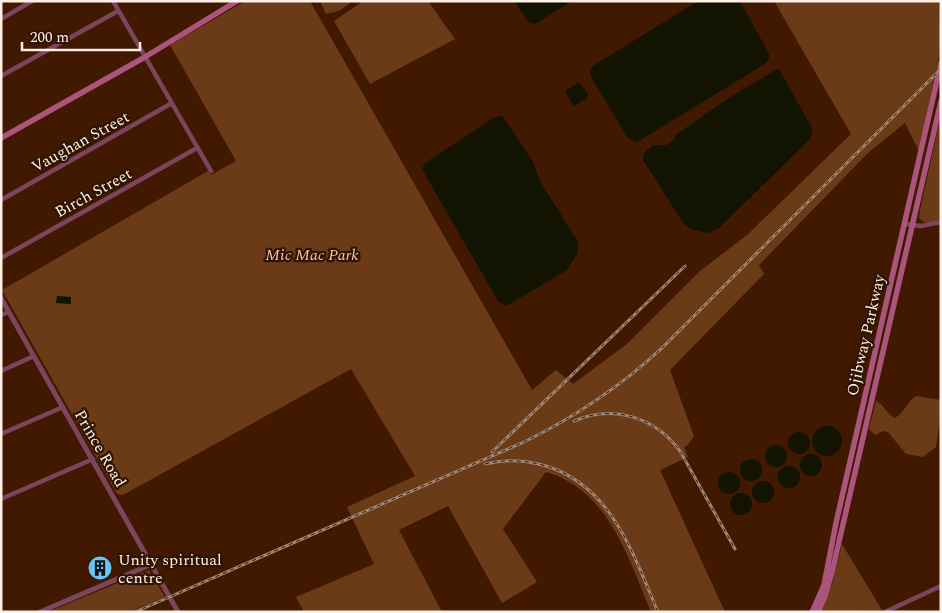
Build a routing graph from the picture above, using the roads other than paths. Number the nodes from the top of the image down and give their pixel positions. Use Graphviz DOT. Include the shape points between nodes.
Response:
graph roads {
  1 [pos="32,1"];
  2 [pos="113,1"];
  3 [pos="237,1"];
  4 [pos="118,10"];
  5 [pos="1,19"];
  6 [pos="145,57"];
  7 [pos="941,63"];
  8 [pos="1,76"];
  9 [pos="941,101"];
  10 [pos="172,103"];
  11 [pos="1,138"];
  12 [pos="198,148"];
  13 [pos="211,172"];
  14 [pos="1,200"];
  15 [pos="941,222"];
  16 [pos="905,224"];
  17 [pos="912,226"];
  18 [pos="1,258"];
  19 [pos="1,298"];
  20 [pos="9,312"];
  21 [pos="1,315"];
  22 [pos="34,356"];
  23 [pos="1,371"];
  24 [pos="63,407"];
  25 [pos="1,434"];
  26 [pos="93,459"];
  27 [pos="1,499"];
  28 [pos="152,564"];
  29 [pos="941,586"];
  30 [pos="40,612"];
  31 [pos="178,612"];
  32 [pos="812,612"];
  33 [pos="818,612"];
  34 [pos="885,612"];
  1 -- 5 [label="street"];
  2 -- 4 [label="street"];
  3 -- 6 [label="main road"];
  4 -- 6 [label="street"];
  4 -- 8 [label="street"];
  6 -- 10 [label="street"];
  6 -- 11 [label="main road"];
  7 -- 16 [label="main road, Ojibway Parkway"];
  9 -- 17 [label="main road, Ojibway Parkway"];
  10 -- 12 [label="street"];
  10 -- 14 [label="street, Vaughan Street"];
  12 -- 13 [label="street"];
  12 -- 18 [label="street, Birch Street"];
  15 -- 17 [label="street"];
  16 -- 17 [label="street"];
  16 -- 32 [label="main road, Ojibway Parkway" via="824,584"];
  17 -- 33 [label="main road, Ojibway Parkway" via="832,572"];
  19 -- 20 [label="street, Prince Road"];
  20 -- 21 [label="street"];
  20 -- 22 [label="street, Prince Road"];
  22 -- 23 [label="street"];
  22 -- 24 [label="street, Prince Road"];
  24 -- 25 [label="street"];
  24 -- 26 [label="street, Prince Road"];
  26 -- 27 [label="street"];
  26 -- 28 [label="street, Prince Road"];
  28 -- 30 [label="street"];
  28 -- 31 [label="street, Prince Road"];
  29 -- 34 [label="street"];
}
